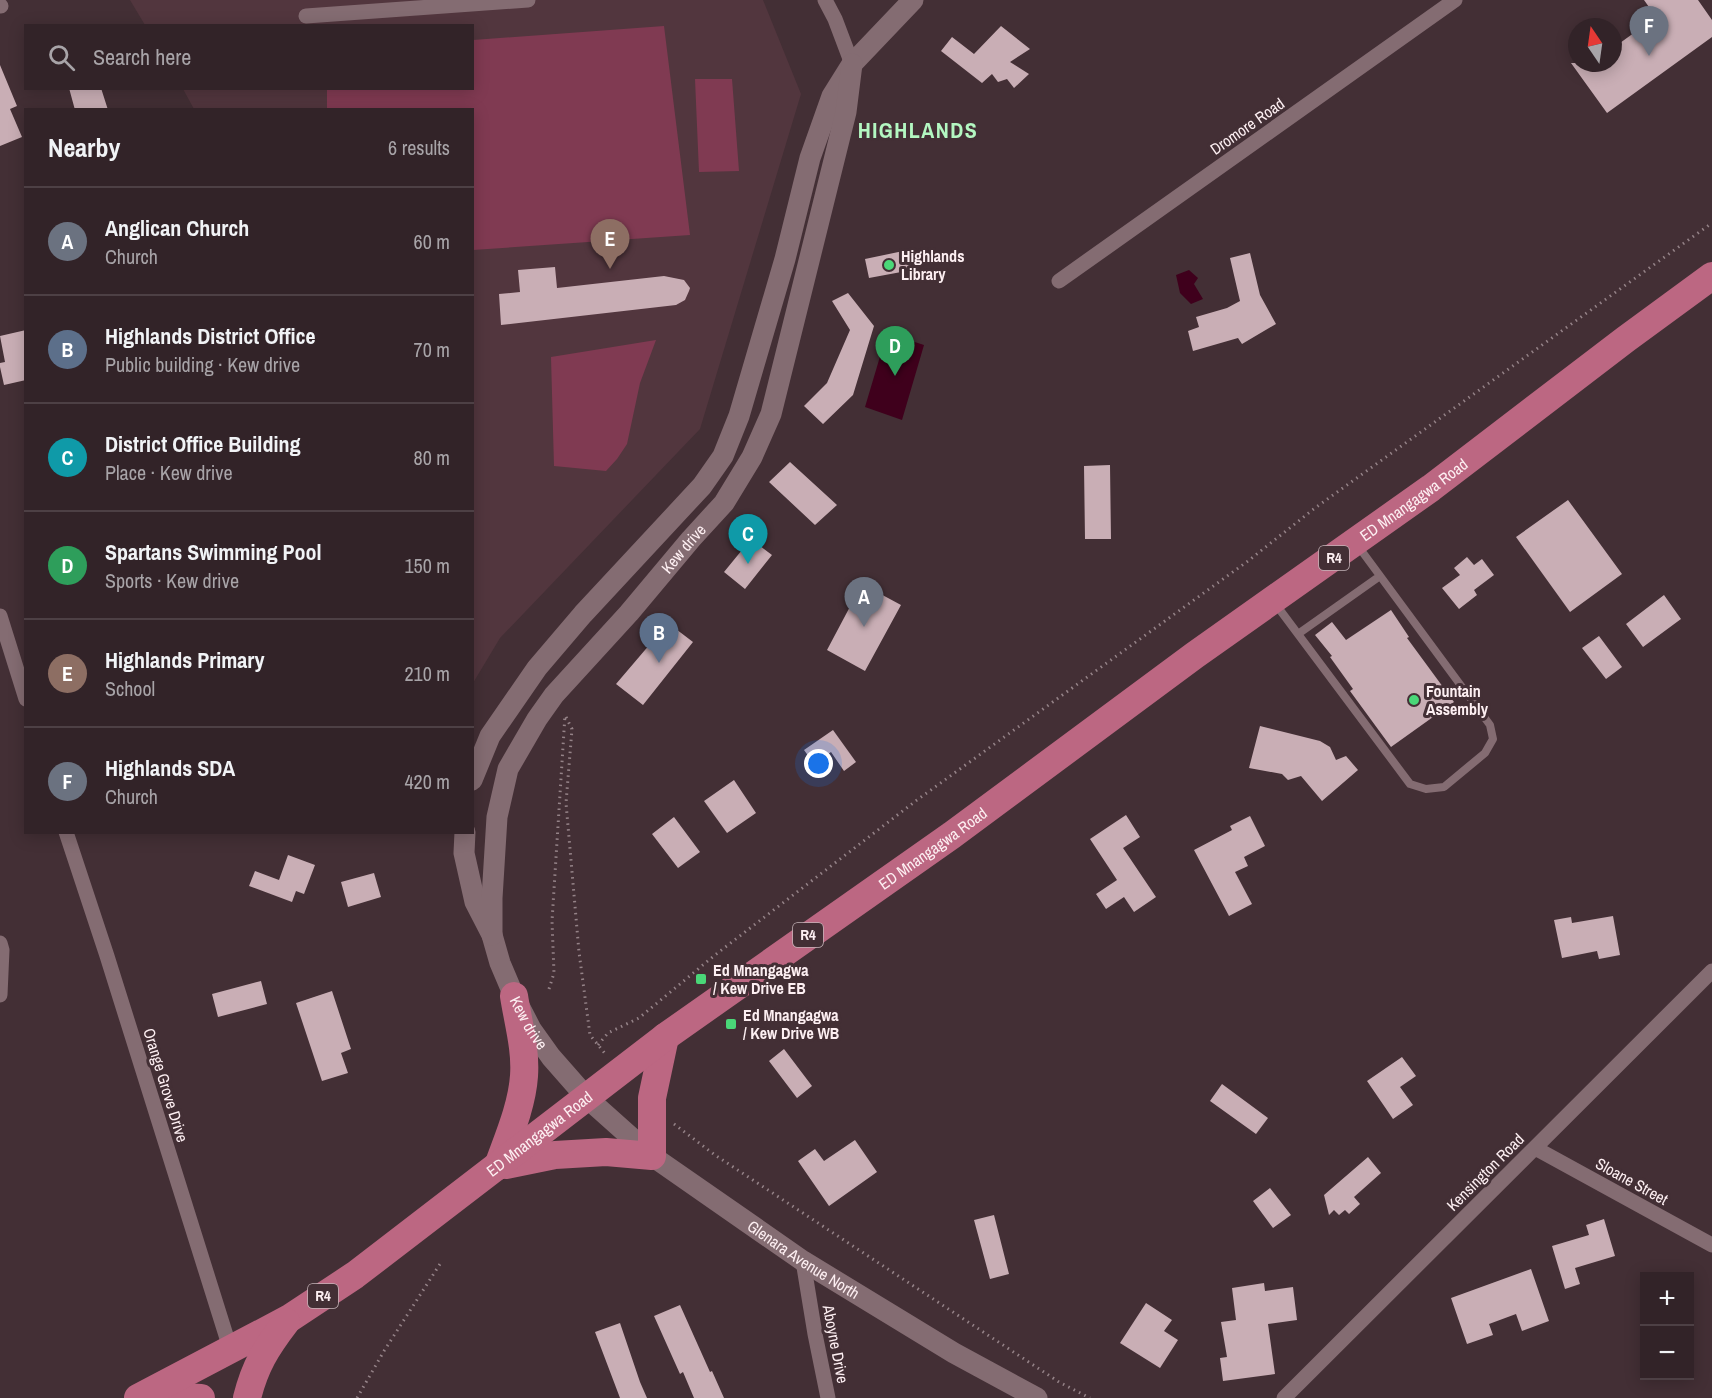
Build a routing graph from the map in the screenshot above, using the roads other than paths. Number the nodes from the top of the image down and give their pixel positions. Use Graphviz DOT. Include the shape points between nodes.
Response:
graph roads {
  1 [pos="528,0"];
  2 [pos="825,0"];
  3 [pos="913,0"];
  4 [pos="1455,0"];
  5 [pos="306,16"];
  6 [pos="852,64"];
  7 [pos="1712,276"];
  8 [pos="1059,281"];
  9 [pos="1355,543"];
  10 [pos="1380,576"];
  11 [pos="1273,601"];
  12 [pos="0,616"];
  13 [pos="1298,634"];
  14 [pos="4,645"];
  15 [pos="24,694"];
  16 [pos="474,775"];
  17 [pos="67,834"];
  18 [pos="465,834"];
  19 [pos="492,935"];
  20 [pos="0,943"];
  21 [pos="1712,971"];
  22 [pos="0,995"];
  23 [pos="514,996"];
  24 [pos="665,1036"];
  25 [pos="587,1098"];
  26 [pos="1535,1148"];
  27 [pos="652,1156"];
  28 [pos="498,1166"];
  29 [pos="1712,1245"];
  30 [pos="803,1261"];
  31 [pos="290,1318"];
  32 [pos="230,1348"];
  33 [pos="141,1397"];
  34 [pos="201,1398"];
  35 [pos="247,1398"];
  36 [pos="828,1398"];
  37 [pos="1037,1398"];
  38 [pos="1284,1398"];
  1 -- 5 [label="street"];
  2 -- 6 [label="street"];
  3 -- 6 [label="street, Kew drive"];
  4 -- 8 [label="street, Dromore Road"];
  6 -- 16 [label="street, Kew drive" via="831,96 810,158 785,259 739,416 723,456 696,494 537,668 490,736"];
  6 -- 19 [label="street, Kew drive" via="846,111 771,414 752,457 724,503 554,695 508,769 497,817"];
  7 -- 9 [label="highway, ED Mnangagwa Road / R4"];
  9 -- 10 [label="lane"];
  9 -- 11 [label="highway, ED Mnangagwa Road / R4"];
  10 -- 13 [label="lane"];
  10 -- 13 [label="lane" via="1490,725 1493,739 1485,753 1444,787 1426,789 1410,784"];
  11 -- 13 [label="lane"];
  11 -- 24 [label="highway, ED Mnangagwa Road / R4" via="952,835"];
  12 -- 14 [label="street"];
  14 -- 15 [label="street"];
  17 -- 32 [label="street, Orange Grove Drive"];
  18 -- 19 [label="street, Kew drive" via="464,853 475,902"];
  19 -- 23 [label="street, Kew drive"];
  20 -- 22 [label="street"];
  21 -- 26 [label="street, Kensington Road"];
  23 -- 25 [label="street, Kew drive" via="551,1057"];
  23 -- 28 [label="highway" via="524,1076"];
  24 -- 25 [label="highway, ED Mnangagwa Road / R4"];
  24 -- 27 [label="highway" via="652,1098"];
  25 -- 27 [label="street, Glenara Avenue North"];
  25 -- 28 [label="highway, ED Mnangagwa Road / R4"];
  26 -- 29 [label="street, Sloane Street"];
  26 -- 38 [label="street, Kensington Road"];
  27 -- 28 [label="highway" via="606,1152 555,1155"];
  27 -- 30 [label="street, Glenara Avenue North"];
  28 -- 31 [label="highway, ED Mnangagwa Road / R4" via="355,1275"];
  30 -- 36 [label="street, Aboyne Drive"];
  30 -- 37 [label="street, Glenara Avenue North"];
  31 -- 32 [label="highway, ED Mnangagwa Road / R4"];
  31 -- 35 [label="highway" via="265,1350"];
  32 -- 33 [label="highway, ED Mnangagwa Road / R4"];
  33 -- 34 [label="highway"];
}
